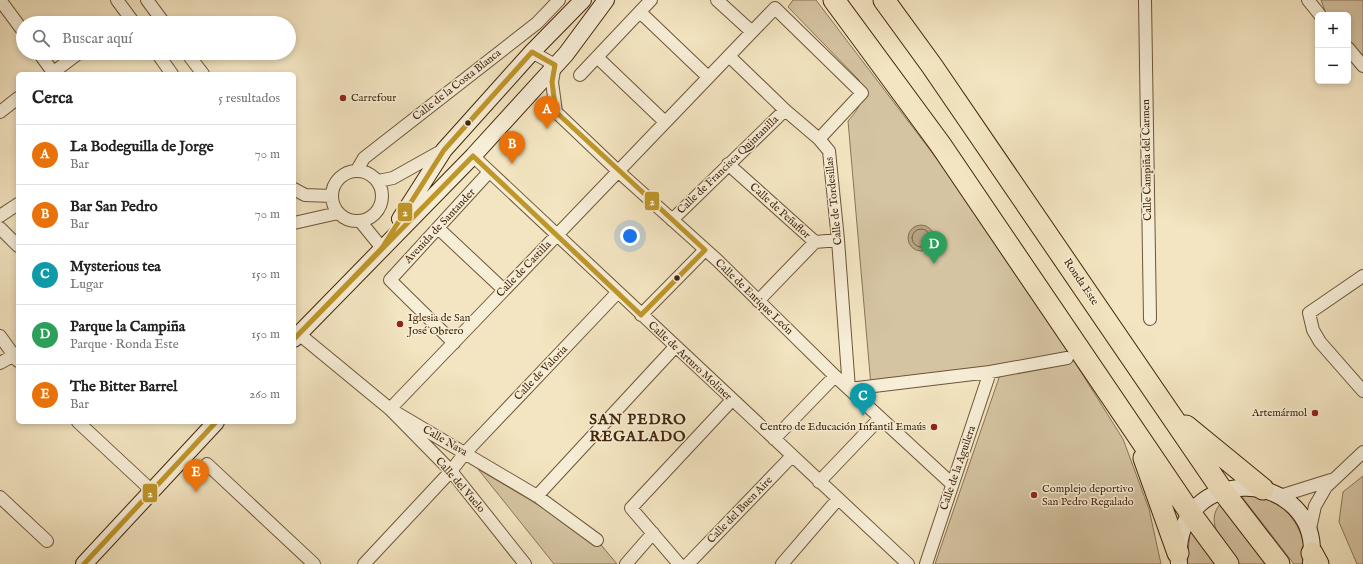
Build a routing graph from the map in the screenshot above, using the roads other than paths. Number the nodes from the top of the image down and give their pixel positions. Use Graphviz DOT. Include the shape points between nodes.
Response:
graph roads {
  1 [pos="0,0"];
  2 [pos="117,0"];
  3 [pos="147,0"];
  4 [pos="558,0"];
  5 [pos="583,0"];
  6 [pos="606,0"];
  7 [pos="651,0"];
  8 [pos="717,0"];
  9 [pos="834,0"];
  10 [pos="884,0"];
  11 [pos="1146,0"];
  12 [pos="1308,0"];
  13 [pos="640,12"];
  14 [pos="1318,12"];
  15 [pos="125,16"];
  16 [pos="159,16"];
  17 [pos="16,22"];
  18 [pos="752,32"];
  19 [pos="532,52"];
  20 [pos="1351,52"];
  21 [pos="729,56"];
  22 [pos="598,57"];
  23 [pos="44,60"];
  24 [pos="70,60"];
  25 [pos="162,60"];
  26 [pos="192,60"];
  27 [pos="555,65"];
  28 [pos="1363,66"];
  29 [pos="51,72"];
  30 [pos="53,72"];
  31 [pos="171,72"];
  32 [pos="201,72"];
  33 [pos="580,75"];
  34 [pos="708,77"];
  35 [pos="16,100"];
  36 [pos="785,110"];
  37 [pos="0,112"];
  38 [pos="665,122"];
  39 [pos="819,139"];
  40 [pos="444,150"];
  41 [pos="473,156"];
  42 [pos="728,164"];
  43 [pos="356,170"];
  44 [pos="489,172"];
  45 [pos="618,172"];
  46 [pos="378,181"];
  47 [pos="296,190"];
  48 [pos="332,196"];
  49 [pos="16,205"];
  50 [pos="338,213"];
  51 [pos="0,216"];
  52 [pos="672,220"];
  53 [pos="360,221"];
  54 [pos="296,223"];
  55 [pos="0,228"];
  56 [pos="438,228"];
  57 [pos="556,235"];
  58 [pos="838,240"];
  59 [pos="815,242"];
  60 [pos="16,244"];
  61 [pos="382,248"];
  62 [pos="705,250"];
  63 [pos="1363,276"];
  64 [pos="504,290"];
  65 [pos="617,293"];
  66 [pos="758,301"];
  67 [pos="641,315"];
  68 [pos="1150,319"];
  69 [pos="0,336"];
  70 [pos="296,337"];
  71 [pos="454,343"];
  72 [pos="675,347"];
  73 [pos="16,355"];
  74 [pos="16,356"];
  75 [pos="1067,358"];
  76 [pos="0,364"];
  77 [pos="990,372"];
  78 [pos="835,376"];
  79 [pos="849,389"];
  80 [pos="1363,391"];
  81 [pos="732,400"];
  82 [pos="390,409"];
  83 [pos="1171,414"];
  84 [pos="880,418"];
  85 [pos="80,424"];
  86 [pos="214,424"];
  87 [pos="1135,432"];
  88 [pos="774,439"];
  89 [pos="1363,452"];
  90 [pos="465,453"];
  91 [pos="792,456"];
  92 [pos="207,464"];
  93 [pos="451,471"];
  94 [pos="1332,480"];
  95 [pos="819,482"];
  96 [pos="952,484"];
  97 [pos="151,490"];
  98 [pos="1222,490"];
  99 [pos="1271,493"];
  100 [pos="536,496"];
  101 [pos="0,497"];
  102 [pos="838,499"];
  103 [pos="1191,514"];
  104 [pos="653,533"];
  105 [pos="1309,533"];
  106 [pos="597,540"];
  107 [pos="47,541"];
  108 [pos="1178,558"];
  109 [pos="1314,560"];
  110 [pos="84,564"];
  111 [pos="314,564"];
  112 [pos="364,564"];
  113 [pos="525,564"];
  114 [pos="626,564"];
  115 [pos="679,564"];
  116 [pos="688,564"];
  117 [pos="782,564"];
  118 [pos="908,564"];
  119 [pos="926,564"];
  120 [pos="1228,564"];
  121 [pos="1279,564"];
  1 -- 17 [label="street"];
  2 -- 15 [label="street"];
  3 -- 16 [label="street"];
  4 -- 43 [label="street, Calle de la Costa Blanca" via="537,23 364,158"];
  5 -- 19 [label="main road"];
  6 -- 27 [label="main road" via="573,46"];
  7 -- 13 [label="street"];
  8 -- 18 [label="street"];
  9 -- 87 [label="highway" via="940,144"];
  10 -- 83 [label="highway, Ronda Este"];
  11 -- 68 [label="street, Calle Campiña del Carmen"];
  12 -- 14 [label="street"];
  13 -- 22 [label="street"];
  13 -- 34 [label="street"];
  18 -- 21 [label="street, Calle de Castilla"];
  18 -- 39 [label="street, Calle de Castilla" via="775,8 862,93"];
  19 -- 27 [label="street"];
  19 -- 40 [label="main road"];
  20 -- 28 [label="street"];
  21 -- 34 [label="street, Calle de Castilla"];
  21 -- 36 [label="street, Calle de Tordesillas"];
  22 -- 33 [label="street"];
  22 -- 38 [label="street"];
  23 -- 29 [label="street"];
  24 -- 30 [label="street"];
  25 -- 31 [label="street"];
  26 -- 32 [label="street"];
  27 -- 41 [label="main road"];
  27 -- 45 [label="street, Calle de Enrique León" via="552,82 556,112"];
  34 -- 38 [label="street, Calle de Castilla"];
  35 -- 37 [label="street"];
  36 -- 39 [label="street, Calle de Tordesillas"];
  36 -- 42 [label="street, Calle de Francisca Quintanilla"];
  38 -- 45 [label="street, Calle de Castilla"];
  39 -- 58 [label="street, Calle de Tordesillas" via="829,151"];
  40 -- 46 [label="street" via="393,178"];
  40 -- 61 [label="main road"];
  41 -- 44 [label="street, Calle de Arturo Moliner"];
  41 -- 61 [label="main road"];
  42 -- 52 [label="street, Calle de Francisca Quintanilla"];
  42 -- 59 [label="street, Calle de Peñaflor"];
  43 -- 46 [label="street" via="370,174"];
  43 -- 48 [label="street" via="338,179 332,189"];
  44 -- 56 [label="street, Avenida de Santander"];
  44 -- 57 [label="street, Calle de Arturo Moliner"];
  45 -- 52 [label="street, Calle de Enrique León"];
  45 -- 57 [label="street, Calle de Castilla"];
  46 -- 53 [label="street" via="383,196 381,206 373,216"];
  47 -- 48 [label="street" via="305,196"];
  48 -- 50 [label="street"];
  49 -- 51 [label="street"];
  50 -- 53 [label="street" via="349,220"];
  50 -- 54 [label="street"];
  52 -- 62 [label="street, Calle de Enrique León"];
  53 -- 61 [label="street"];
  55 -- 60 [label="street"];
  56 -- 64 [label="street"];
  56 -- 71 [label="street, Avenida de Santander" via="390,280"];
  57 -- 64 [label="street, Calle de Castilla"];
  57 -- 65 [label="street, Calle de Arturo Moliner"];
  58 -- 59 [label="street, Calle de Peñaflor"];
  58 -- 79 [label="street, Calle de Tordesillas"];
  59 -- 66 [label="street"];
  61 -- 70 [label="main road"];
  62 -- 66 [label="street, Calle de Enrique León"];
  62 -- 67 [label="street"];
  63 -- 80 [label="street" via="1309,313 1313,330 1320,342"];
  64 -- 71 [label="street, Calle de Castilla"];
  65 -- 67 [label="street, Calle de Arturo Moliner"];
  65 -- 90 [label="street, Calle de Valoria"];
  66 -- 78 [label="street, Calle de Enrique León"];
  67 -- 72 [label="street, Calle de Arturo Moliner"];
  69 -- 73 [label="street"];
  70 -- 82 [label="street, Calle Nava"];
  71 -- 82 [label="street, Calle de Castilla"];
  72 -- 81 [label="street, Calle de Arturo Moliner"];
  72 -- 100 [label="street"];
  74 -- 76 [label="street"];
  75 -- 77 [label="street"];
  77 -- 79 [label="street"];
  77 -- 96 [label="street, Calle de la Aguilera"];
  78 -- 79 [label="street, Calle de Enrique León"];
  78 -- 88 [label="street"];
  79 -- 84 [label="street, Calle de Enrique León"];
  81 -- 88 [label="street, Calle de Arturo Moliner"];
  81 -- 104 [label="street" via="631,508"];
  82 -- 90 [label="street, Calle Nava"];
  82 -- 93 [label="street, Calle del Vuelo"];
  83 -- 98 [label="highway, Ronda Este"];
  83 -- 99 [label="highway"];
  84 -- 95 [label="street"];
  84 -- 96 [label="street, Calle de Enrique León"];
  85 -- 97 [label="street"];
  86 -- 97 [label="main road"];
  87 -- 103 [label="highway"];
  87 -- 108 [label="highway"];
  88 -- 91 [label="street, Calle de Arturo Moliner"];
  89 -- 94 [label="street"];
  90 -- 93 [label="street, Calle de Valoria"];
  90 -- 100 [label="street, Calle Nava"];
  91 -- 95 [label="street, Calle de Arturo Moliner"];
  91 -- 116 [label="street, Calle del Buen Aire"];
  92 -- 111 [label="street"];
  93 -- 112 [label="street, Calle de Valoria"];
  93 -- 113 [label="street, Calle del Vuelo"];
  94 -- 99 [label="street"];
  94 -- 105 [label="street" via="1315,506"];
  95 -- 102 [label="street, Calle de Arturo Moliner"];
  96 -- 119 [label="street, Calle de la Aguilera"];
  97 -- 110 [label="main road"];
  98 -- 99 [label="main road" via="1243,487"];
  98 -- 103 [label="main road" via="1205,500"];
  98 -- 121 [label="highway, Ronda Este"];
  99 -- 105 [label="main road" via="1298,512"];
  100 -- 106 [label="street, Calle Nava"];
  101 -- 107 [label="street"];
  102 -- 117 [label="street"];
  102 -- 118 [label="street, Calle de Arturo Moliner"];
  103 -- 108 [label="main road" via="1181,532"];
  103 -- 120 [label="highway"];
  104 -- 114 [label="street"];
  104 -- 115 [label="street"];
  105 -- 109 [label="main road"];
}
